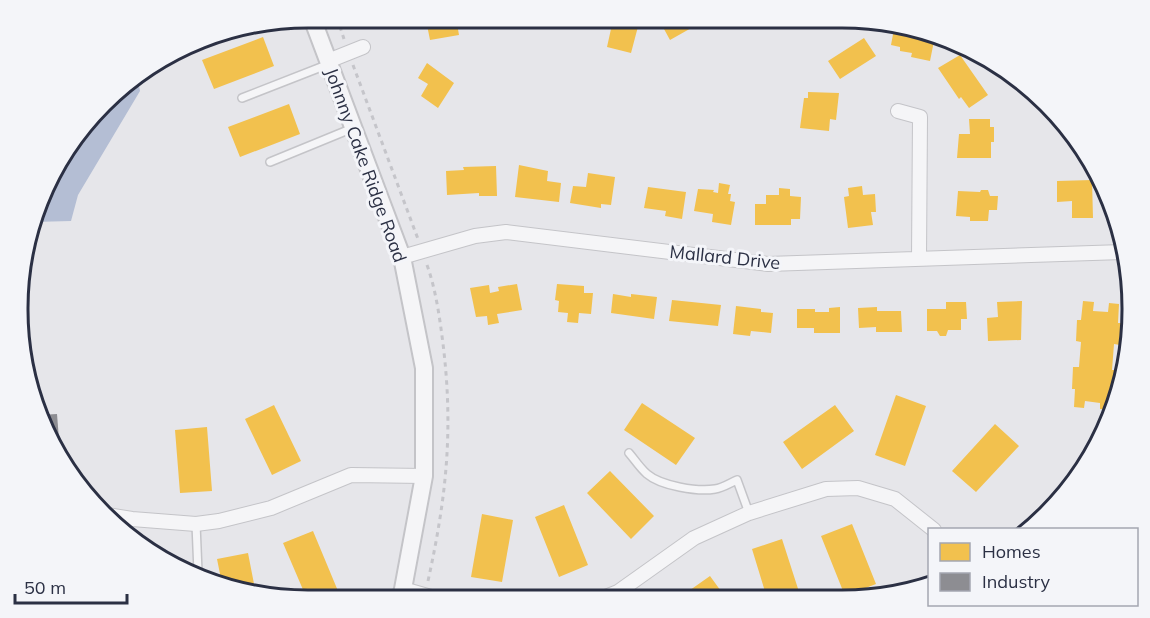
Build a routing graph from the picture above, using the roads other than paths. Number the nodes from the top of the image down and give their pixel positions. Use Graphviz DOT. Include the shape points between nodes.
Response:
graph roads {
  1 [pos="316,28"];
  2 [pos="363,47"];
  3 [pos="329,62"];
  4 [pos="242,99"];
  5 [pos="898,111"];
  6 [pos="353,128"];
  7 [pos="270,162"];
  8 [pos="1116,252"];
  9 [pos="402,257"];
  10 [pos="919,260"];
  11 [pos="629,453"];
  12 [pos="424,476"];
  13 [pos="749,513"];
  14 [pos="121,517"];
  15 [pos="196,524"];
  16 [pos="931,528"];
  17 [pos="198,566"];
  18 [pos="403,590"];
  19 [pos="621,590"];
  1 -- 3 [label="street, Johnny Cake Ridge Road"];
  2 -- 3 [label="street"];
  3 -- 4 [label="lane"];
  3 -- 6 [label="street, Johnny Cake Ridge Road"];
  5 -- 10 [label="street" via="920,117"];
  6 -- 7 [label="lane"];
  6 -- 9 [label="street, Johnny Cake Ridge Road"];
  8 -- 10 [label="street, Mallard Drive"];
  9 -- 10 [label="street, Mallard Drive" via="475,236 506,232 768,264"];
  9 -- 12 [label="street, Johnny Cake Ridge Road" via="424,368"];
  11 -- 13 [label="lane" via="655,480 673,485 711,490 737,480"];
  12 -- 15 [label="street" via="351,475 271,508"];
  12 -- 18 [label="street, Johnny Cake Ridge Road"];
  13 -- 16 [label="street" via="826,489 858,488 895,499"];
  13 -- 19 [label="street" via="694,538"];
  14 -- 15 [label="street"];
  15 -- 17 [label="lane"];
}
